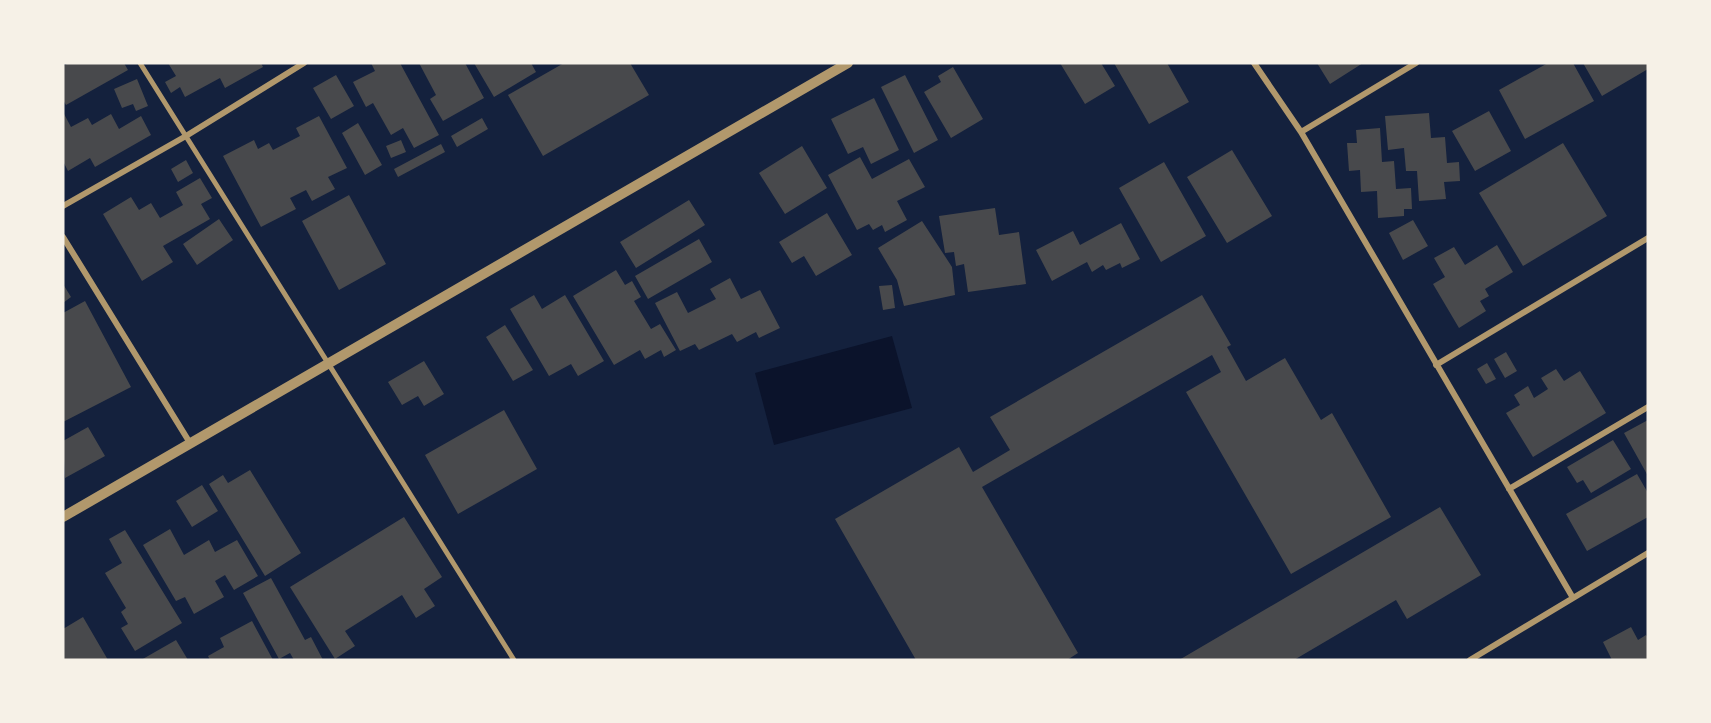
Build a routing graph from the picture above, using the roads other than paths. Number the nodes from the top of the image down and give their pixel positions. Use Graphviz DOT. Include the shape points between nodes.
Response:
graph roads {
  1 [pos="140,63"];
  2 [pos="305,63"];
  3 [pos="848,63"];
  4 [pos="1254,63"];
  5 [pos="1416,63"];
  6 [pos="1301,132"];
  7 [pos="186,136"];
  8 [pos="63,206"];
  9 [pos="63,237"];
  10 [pos="1648,238"];
  11 [pos="327,363"];
  12 [pos="1436,365"];
  13 [pos="1648,407"];
  14 [pos="190,443"];
  15 [pos="1509,489"];
  16 [pos="63,517"];
  17 [pos="1648,553"];
  18 [pos="1573,598"];
  19 [pos="514,660"];
  20 [pos="1470,660"];
  1 -- 7 [label="street"];
  2 -- 7 [label="street"];
  3 -- 11 [label="street"];
  4 -- 6 [label="street"];
  5 -- 6 [label="street"];
  6 -- 12 [label="street"];
  7 -- 8 [label="street"];
  7 -- 11 [label="street"];
  9 -- 14 [label="street"];
  10 -- 12 [label="street"];
  11 -- 14 [label="street"];
  11 -- 19 [label="street"];
  12 -- 15 [label="street"];
  13 -- 15 [label="street"];
  14 -- 16 [label="street"];
  15 -- 18 [label="street"];
  17 -- 18 [label="street"];
  18 -- 20 [label="street"];
}
